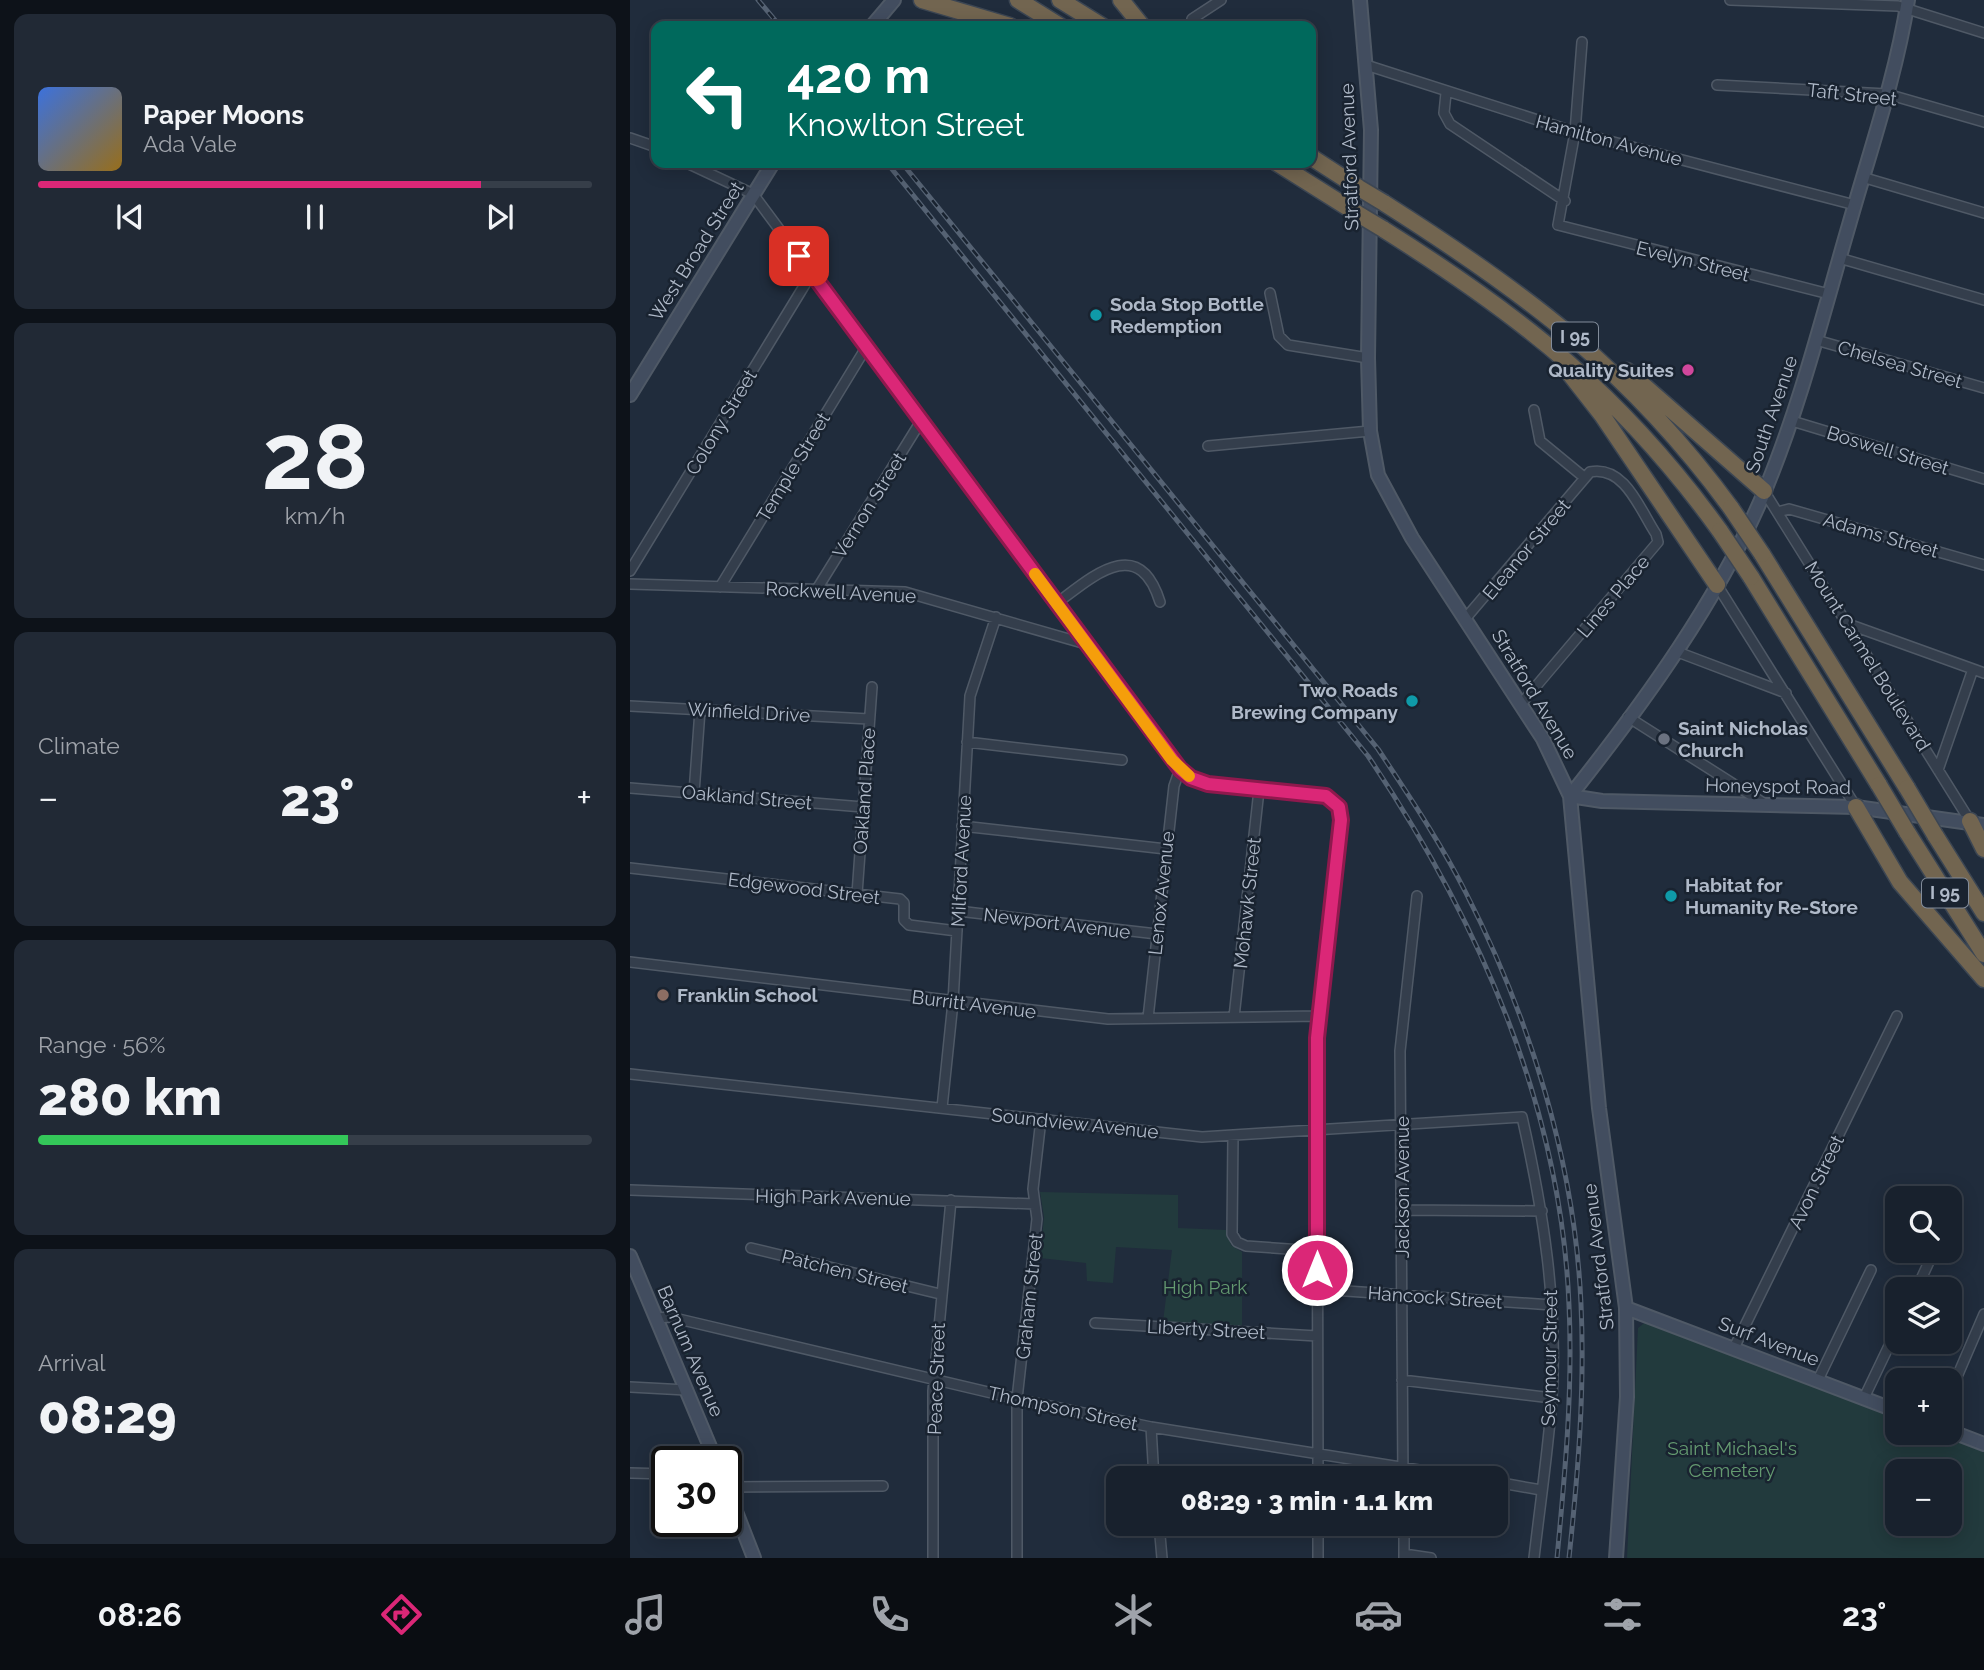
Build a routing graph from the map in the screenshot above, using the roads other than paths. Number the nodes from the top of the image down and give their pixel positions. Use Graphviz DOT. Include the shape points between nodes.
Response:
graph roads {
  1 [pos="894,0"];
  2 [pos="922,0"];
  3 [pos="1018,0"];
  4 [pos="1060,0"];
  5 [pos="1121,0"];
  6 [pos="1221,0"];
  7 [pos="1360,0"];
  8 [pos="1730,0"];
  9 [pos="1816,1"];
  10 [pos="1908,4"];
  11 [pos="1192,19"];
  12 [pos="876,21"];
  13 [pos="993,21"];
  14 [pos="1052,21"];
  15 [pos="1094,21"];
  16 [pos="1138,21"];
  17 [pos="1984,33"];
  18 [pos="1582,42"];
  19 [pos="1366,65"];
  20 [pos="1717,85"];
  21 [pos="1446,93"];
  22 [pos="1887,94"];
  23 [pos="1984,122"];
  24 [pos="1575,132"];
  25 [pos="630,138"];
  26 [pos="651,146"];
  27 [pos="1316,160"];
  28 [pos="698,168"];
  29 [pos="770,168"];
  30 [pos="1285,168"];
  31 [pos="1862,177"];
  32 [pos="753,194"];
  33 [pos="1565,201"];
  34 [pos="1855,205"];
  35 [pos="1984,213"];
  36 [pos="1839,258"];
  37 [pos="812,273"];
  38 [pos="1519,292"];
  39 [pos="1270,293"];
  40 [pos="1829,294"];
  41 [pos="1984,300"];
  42 [pos="1501,306"];
  43 [pos="1816,340"];
  44 [pos="867,346"];
  45 [pos="1368,358"];
  46 [pos="1984,388"];
  47 [pos="630,395"];
  48 [pos="1534,410"];
  49 [pos="921,421"];
  50 [pos="1791,421"];
  51 [pos="1370,431"];
  52 [pos="1208,446"];
  53 [pos="1585,478"];
  54 [pos="1984,479"];
  55 [pos="1764,491"];
  56 [pos="1778,512"];
  57 [pos="1984,565"];
  58 [pos="630,571"];
  59 [pos="630,584"];
  60 [pos="1717,585"];
  61 [pos="720,587"];
  62 [pos="817,589"];
  63 [pos="1160,602"];
  64 [pos="1057,603"];
  65 [pos="996,617"];
  66 [pos="1465,619"];
  67 [pos="1848,624"];
  68 [pos="1087,645"];
  69 [pos="1675,650"];
  70 [pos="1973,669"];
  71 [pos="1984,673"];
  72 [pos="872,688"];
  73 [pos="1786,693"];
  74 [pos="1521,704"];
  75 [pos="630,706"];
  76 [pos="700,709"];
  77 [pos="1628,717"];
  78 [pos="869,719"];
  79 [pos="967,742"];
  80 [pos="1122,760"];
  81 [pos="1180,769"];
  82 [pos="1938,770"];
  83 [pos="630,788"];
  84 [pos="1259,790"];
  85 [pos="694,793"];
  86 [pos="1570,796"];
  87 [pos="1769,806"];
  88 [pos="863,807"];
  89 [pos="1856,807"];
  90 [pos="1977,823"];
  91 [pos="962,826"];
  92 [pos="1166,849"];
  93 [pos="1984,849"];
  94 [pos="630,868"];
  95 [pos="857,894"];
  96 [pos="1417,896"];
  97 [pos="958,911"];
  98 [pos="1984,913"];
  99 [pos="957,931"];
  100 [pos="1157,934"];
  101 [pos="1984,954"];
  102 [pos="630,962"];
  103 [pos="1984,979"];
  104 [pos="953,1002"];
  105 [pos="1319,1016"];
  106 [pos="1897,1016"];
  107 [pos="1234,1017"];
  108 [pos="1148,1018"];
  109 [pos="630,1074"];
  110 [pos="942,1108"];
  111 [pos="1522,1117"];
  112 [pos="1041,1119"];
  113 [pos="1402,1125"];
  114 [pos="1317,1128"];
  115 [pos="1233,1135"];
  116 [pos="630,1190"];
  117 [pos="951,1200"];
  118 [pos="1035,1204"];
  119 [pos="1403,1210"];
  120 [pos="1542,1211"];
  121 [pos="751,1248"];
  122 [pos="1317,1251"];
  123 [pos="630,1256"];
  124 [pos="1871,1270"];
  125 [pos="1317,1289"];
  126 [pos="940,1294"];
  127 [pos="1402,1294"];
  128 [pos="1552,1305"];
  129 [pos="1626,1308"];
  130 [pos="1984,1314"];
  131 [pos="656,1318"];
  132 [pos="1095,1323"];
  133 [pos="1317,1336"];
  134 [pos="1734,1349"];
  135 [pos="1885,1354"];
  136 [pos="1961,1368"];
  137 [pos="934,1380"];
  138 [pos="1402,1380"];
  139 [pos="1818,1380"];
  140 [pos="630,1387"];
  141 [pos="686,1390"];
  142 [pos="1552,1398"];
  143 [pos="1864,1398"];
  144 [pos="1017,1399"];
  145 [pos="1885,1406"];
  146 [pos="1151,1427"];
  147 [pos="1962,1436"];
  148 [pos="1984,1444"];
  149 [pos="710,1446"];
  150 [pos="1318,1453"];
  151 [pos="1153,1466"];
  152 [pos="1318,1466"];
  153 [pos="1397,1466"];
  154 [pos="1403,1466"];
  155 [pos="630,1473"];
  156 [pos="651,1474"];
  157 [pos="1508,1484"];
  158 [pos="742,1486"];
  159 [pos="883,1486"];
  160 [pos="1541,1490"];
  161 [pos="742,1527"];
  162 [pos="1160,1536"];
  163 [pos="1318,1536"];
  164 [pos="1404,1536"];
  165 [pos="1404,1556"];
  166 [pos="754,1558"];
  167 [pos="933,1558"];
  168 [pos="1017,1558"];
  169 [pos="1162,1558"];
  170 [pos="1318,1558"];
  171 [pos="1431,1558"];
  172 [pos="1534,1558"];
  173 [pos="1616,1558"];
  1 -- 12 [label="main road"];
  2 -- 13 [label="highway"];
  3 -- 14 [label="highway"];
  4 -- 15 [label="highway"];
  5 -- 16 [label="highway"];
  6 -- 11 [label="street"];
  7 -- 19 [label="main road, Stratford Avenue"];
  8 -- 9 [label="street"];
  9 -- 10 [label="street"];
  10 -- 17 [label="street"];
  10 -- 22 [label="main road, South Avenue"];
  18 -- 24 [label="street"];
  19 -- 21 [label="street, Hamilton Avenue"];
  19 -- 45 [label="main road, Stratford Avenue" via="1372,167"];
  20 -- 22 [label="street, Taft Street"];
  21 -- 24 [label="street, Hamilton Avenue"];
  21 -- 33 [label="street" via="1444,113 1450,124"];
  22 -- 23 [label="street, Taft Street"];
  22 -- 31 [label="main road, South Avenue"];
  24 -- 33 [label="street"];
  24 -- 34 [label="street, Hamilton Avenue"];
  25 -- 26 [label="street"];
  27 -- 38 [label="highway, I 95, bridge"];
  28 -- 32 [label="street"];
  29 -- 32 [label="main road, West Broad Street"];
  30 -- 42 [label="highway, I 95, bridge"];
  31 -- 34 [label="main road, South Avenue"];
  31 -- 35 [label="street"];
  32 -- 37 [label="street"];
  32 -- 47 [label="main road, West Broad Street"];
  33 -- 40 [label="street, Evelyn Street" via="1558,226"];
  34 -- 36 [label="main road, South Avenue"];
  36 -- 40 [label="main road, South Avenue"];
  36 -- 41 [label="street"];
  37 -- 44 [label="street"];
  37 -- 58 [label="street, Colony Street"];
  38 -- 55 [label="highway" via="1586,338"];
  38 -- 98 [label="highway, I 95, bridge" via="1627,385 1685,448 1731,508"];
  39 -- 45 [label="street" via="1279,336 1288,345"];
  40 -- 43 [label="main road, South Avenue"];
  42 -- 60 [label="highway" via="1585,391"];
  42 -- 101 [label="highway, I 95, bridge" via="1608,397 1720,531"];
  43 -- 46 [label="street, Chelsea Street"];
  43 -- 50 [label="main road, South Avenue"];
  44 -- 49 [label="street"];
  44 -- 61 [label="street, Temple Street"];
  45 -- 51 [label="main road, Stratford Avenue"];
  48 -- 53 [label="street" via="1541,441"];
  49 -- 62 [label="street, Vernon Street"];
  49 -- 64 [label="street"];
  50 -- 54 [label="street, Boswell Street"];
  50 -- 55 [label="main road, South Avenue"];
  51 -- 52 [label="street"];
  51 -- 66 [label="main road, Stratford Avenue" via="1386,495"];
  53 -- 66 [label="street, Eleanor Street"];
  53 -- 74 [label="street, Lines Place" via="1598,471 1620,479 1658,542"];
  55 -- 56 [label="street, Mount Carmel Boulevard"];
  55 -- 60 [label="main road, South Avenue"];
  56 -- 57 [label="street, Adams Street" via="1789,509"];
  56 -- 67 [label="street, Mount Carmel Boulevard"];
  59 -- 61 [label="street, Rockwell Avenue"];
  60 -- 69 [label="main road, South Avenue"];
  60 -- 73 [label="street"];
  61 -- 62 [label="street, Rockwell Avenue"];
  62 -- 65 [label="street, Rockwell Avenue" via="917,594"];
  63 -- 64 [label="street" via="1148,577 1135,567 1120,565 1096,574"];
  64 -- 68 [label="street"];
  65 -- 68 [label="street, Rockwell Avenue"];
  65 -- 79 [label="street, Milford Avenue" via="970,696"];
  66 -- 74 [label="main road, Stratford Avenue"];
  67 -- 70 [label="street"];
  67 -- 82 [label="street, Mount Carmel Boulevard"];
  68 -- 81 [label="street"];
  69 -- 73 [label="street"];
  69 -- 77 [label="main road, South Avenue"];
  70 -- 71 [label="street"];
  70 -- 82 [label="street"];
  72 -- 78 [label="street, Oakland Place"];
  73 -- 89 [label="street"];
  74 -- 86 [label="main road, Stratford Avenue" via="1554,758"];
  75 -- 76 [label="street, Winfield Drive"];
  76 -- 78 [label="street, Winfield Drive"];
  76 -- 85 [label="street"];
  77 -- 86 [label="main road, South Avenue"];
  77 -- 87 [label="street"];
  78 -- 88 [label="street, Oakland Place"];
  79 -- 80 [label="street"];
  79 -- 91 [label="street, Milford Avenue"];
  81 -- 84 [label="street" via="1203,783"];
  81 -- 92 [label="street, Lenox Avenue"];
  82 -- 90 [label="street, Mount Carmel Boulevard"];
  83 -- 85 [label="street, Oakland Street"];
  84 -- 105 [label="street" via="1326,796 1336,803 1341,820"];
  84 -- 107 [label="street, Mohawk Street"];
  85 -- 88 [label="street, Oakland Street"];
  86 -- 87 [label="main road, Honeyspot Road"];
  86 -- 129 [label="main road, Stratford Avenue" via="1598,1108"];
  87 -- 89 [label="main road, Honeyspot Road"];
  88 -- 95 [label="street, Oakland Place"];
  89 -- 90 [label="main road, Honeyspot Road"];
  89 -- 103 [label="highway" via="1907,891"];
  90 -- 93 [label="highway"];
  91 -- 92 [label="street"];
  91 -- 97 [label="street, Milford Avenue"];
  92 -- 100 [label="street, Lenox Avenue"];
  94 -- 95 [label="street, Edgewood Street"];
  95 -- 99 [label="street, Edgewood Street" via="901,900 909,925"];
  96 -- 113 [label="street, Jackson Avenue" via="1400,1051"];
  97 -- 99 [label="street, Milford Avenue"];
  97 -- 100 [label="street, Newport Avenue"];
  99 -- 104 [label="street, Milford Avenue"];
  100 -- 108 [label="street, Lenox Avenue"];
  102 -- 104 [label="street, Burritt Avenue"];
  104 -- 108 [label="street, Burritt Avenue" via="1108,1019"];
  104 -- 110 [label="street, Milford Avenue"];
  105 -- 107 [label="street, Burritt Avenue"];
  105 -- 114 [label="street"];
  106 -- 134 [label="street, Avon Street"];
  107 -- 108 [label="street, Burritt Avenue"];
  109 -- 110 [label="street, Soundview Avenue"];
  110 -- 112 [label="street, Soundview Avenue"];
  111 -- 113 [label="street, Soundview Avenue"];
  111 -- 120 [label="street, Seymour Street"];
  112 -- 115 [label="street, Soundview Avenue" via="1202,1137"];
  112 -- 118 [label="street, Graham Street"];
  113 -- 114 [label="street, Soundview Avenue"];
  113 -- 119 [label="street, Jackson Avenue"];
  114 -- 115 [label="street, Soundview Avenue"];
  114 -- 122 [label="street"];
  115 -- 122 [label="street" via="1232,1234 1237,1242"];
  116 -- 117 [label="street, High Park Avenue"];
  117 -- 118 [label="street, High Park Avenue"];
  117 -- 126 [label="street, Peace Street"];
  118 -- 144 [label="street, Graham Street" via="1027,1330"];
  119 -- 120 [label="street"];
  119 -- 127 [label="street, Jackson Avenue"];
  120 -- 128 [label="street, Seymour Street"];
  121 -- 126 [label="street, Patchen Street"];
  122 -- 125 [label="street"];
  123 -- 131 [label="main road, Barnum Avenue"];
  124 -- 139 [label="street"];
  125 -- 127 [label="street, Hancock Street"];
  125 -- 133 [label="street"];
  126 -- 137 [label="street, Peace Street"];
  127 -- 128 [label="street, Hancock Street"];
  127 -- 138 [label="street, Jackson Avenue"];
  128 -- 142 [label="street, Seymour Street"];
  129 -- 134 [label="main road, Surf Avenue"];
  129 -- 173 [label="main road, Stratford Avenue" via="1627,1397"];
  130 -- 136 [label="street"];
  131 -- 137 [label="street, Thompson Street" via="761,1336"];
  131 -- 141 [label="main road, Barnum Avenue"];
  132 -- 133 [label="street, Liberty Street"];
  133 -- 150 [label="street"];
  134 -- 139 [label="main road, Surf Avenue"];
  135 -- 143 [label="street"];
  137 -- 144 [label="street, Thompson Street"];
  137 -- 167 [label="street, Peace Street"];
  138 -- 142 [label="street"];
  138 -- 154 [label="street, Jackson Avenue"];
  139 -- 143 [label="main road, Surf Avenue"];
  140 -- 141 [label="street"];
  141 -- 149 [label="main road, Barnum Avenue"];
  142 -- 160 [label="street, Seymour Street"];
  143 -- 145 [label="main road, Surf Avenue"];
  144 -- 146 [label="street, Thompson Street"];
  144 -- 168 [label="street, Graham Street"];
  146 -- 150 [label="street, Thompson Street"];
  146 -- 151 [label="street"];
  147 -- 148 [label="main road"];
  150 -- 152 [label="street"];
  150 -- 153 [label="street, Thompson Street"];
  155 -- 156 [label="street"];
  157 -- 160 [label="street"];
  158 -- 159 [label="street"];
  160 -- 172 [label="street, Seymour Street"];
  161 -- 166 [label="main road"];
  162 -- 169 [label="street"];
  163 -- 170 [label="street"];
  164 -- 165 [label="street"];
  165 -- 171 [label="street"];
}
